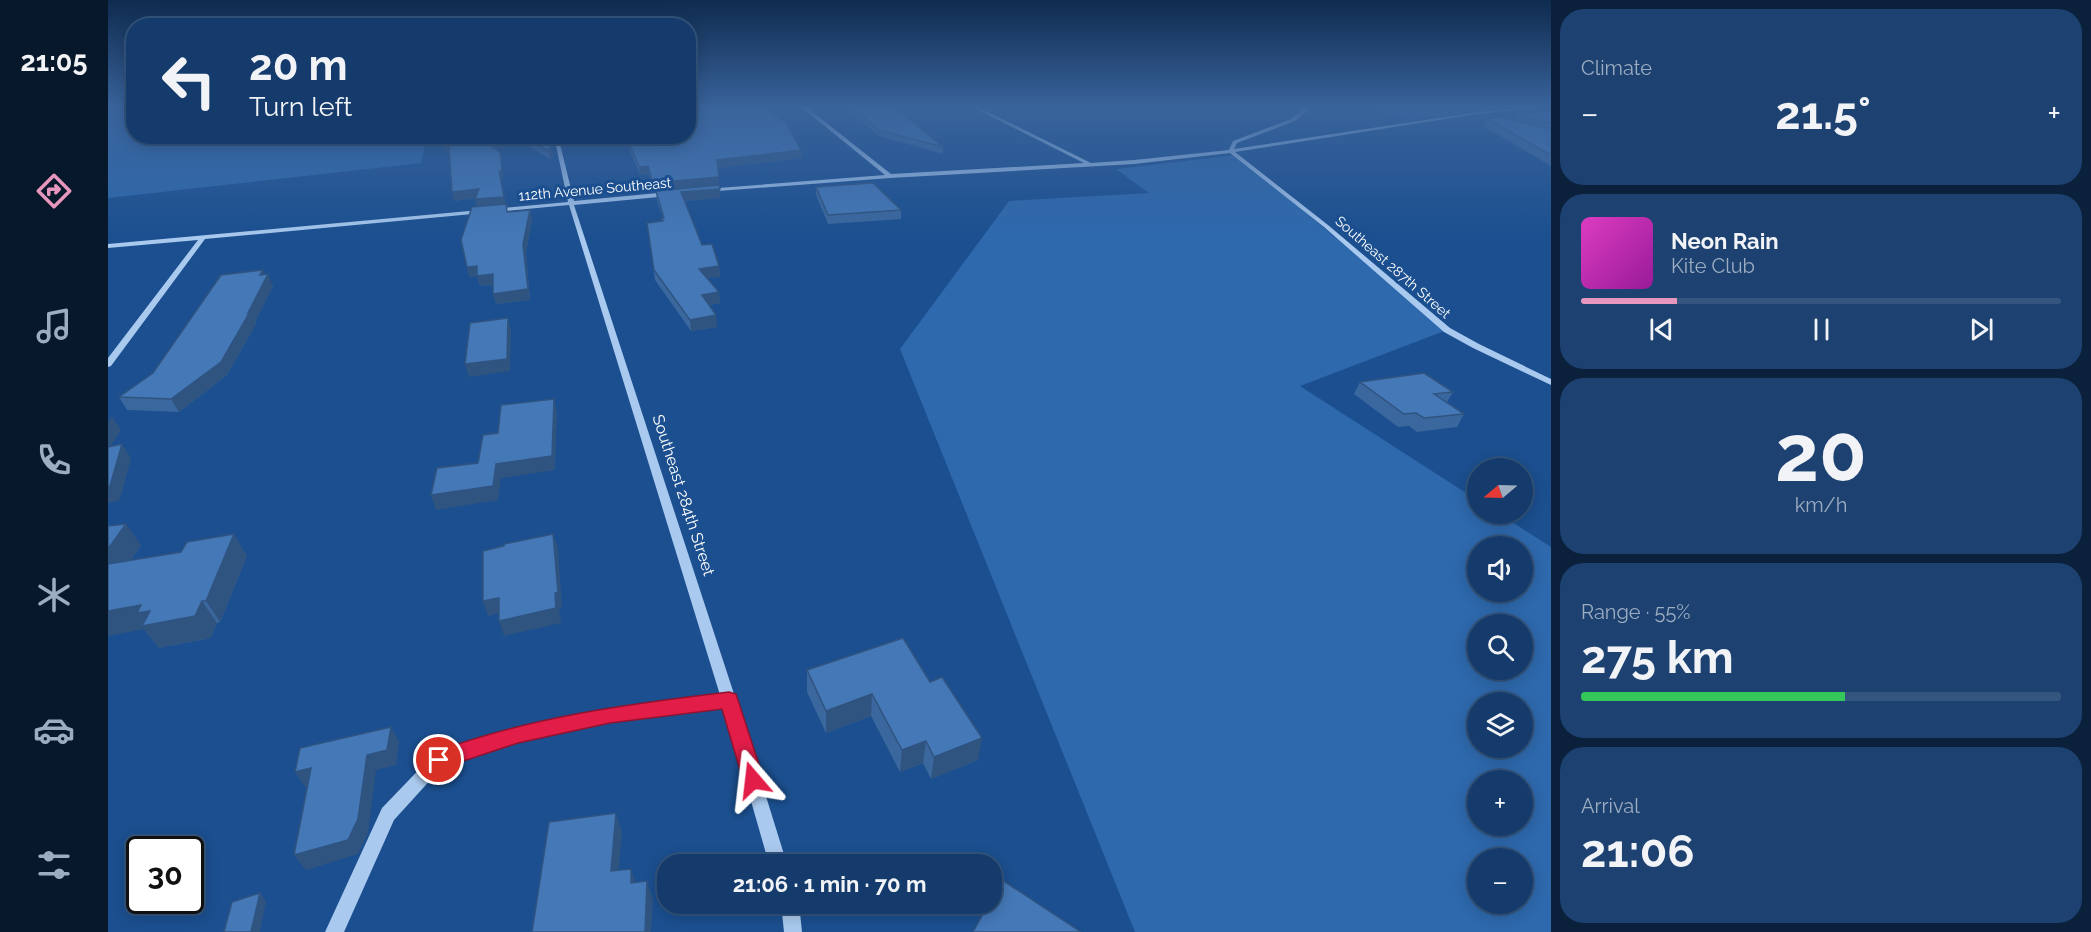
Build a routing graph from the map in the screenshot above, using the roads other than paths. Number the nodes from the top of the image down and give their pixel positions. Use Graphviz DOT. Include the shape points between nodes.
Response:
graph roads {
  1 [pos="559,149"];
  2 [pos="857,149"];
  3 [pos="1060,149"];
  4 [pos="1241,149"];
  5 [pos="1231,151"];
  6 [pos="1092,165"];
  7 [pos="890,176"];
  8 [pos="699,191"];
  9 [pos="675,193"];
  10 [pos="571,203"];
  11 [pos="203,237"];
  12 [pos="108,246"];
  13 [pos="108,364"];
  14 [pos="1551,382"];
  15 [pos="729,700"];
  16 [pos="775,854"];
  17 [pos="791,914"];
  18 [pos="334,932"];
  19 [pos="793,932"];
  1 -- 10 [label="street, Southeast 284th Street"];
  2 -- 7 [label="street"];
  3 -- 6 [label="street"];
  4 -- 5 [label="street"];
  5 -- 6 [label="street"];
  5 -- 14 [label="street, Southeast 287th Street" via="1447,330"];
  6 -- 7 [label="street"];
  7 -- 8 [label="street"];
  9 -- 10 [label="street, 112th Avenue Southeast"];
  10 -- 11 [label="street, 112th Avenue Southeast"];
  10 -- 15 [label="street, Southeast 284th Street"];
  11 -- 12 [label="street, 112th Avenue Southeast"];
  11 -- 13 [label="street"];
  15 -- 16 [label="street, Southeast 284th Street"];
  15 -- 18 [label="street" via="610,715 518,735 439,760 388,814"];
  17 -- 19 [label="street"];
}
